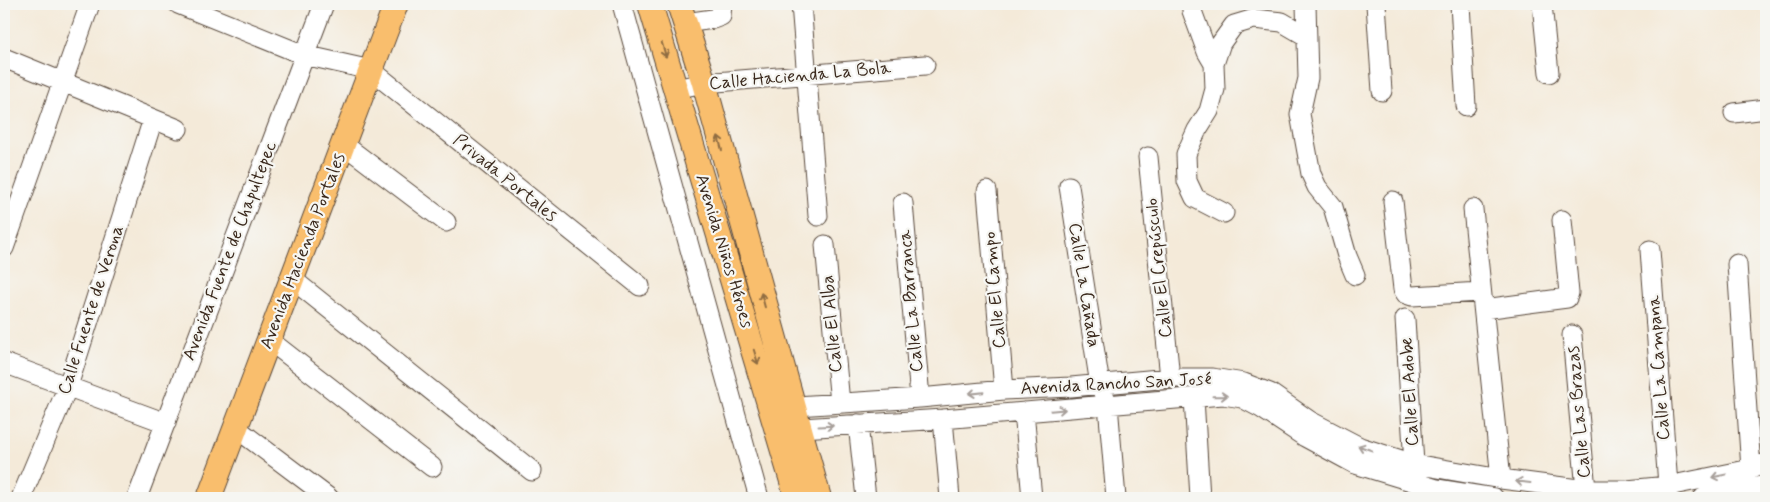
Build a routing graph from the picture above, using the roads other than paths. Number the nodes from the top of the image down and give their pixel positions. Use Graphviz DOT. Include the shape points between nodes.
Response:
graph roads {
  1 [pos="90,4"];
  2 [pos="178,4"];
  3 [pos="324,4"];
  4 [pos="396,4"];
  5 [pos="622,4"];
  6 [pos="650,4"];
  7 [pos="722,4"];
  8 [pos="801,4"];
  9 [pos="1192,4"];
  10 [pos="1306,4"];
  11 [pos="1376,4"];
  12 [pos="1460,4"];
  13 [pos="1542,4"];
  14 [pos="682,14"];
  15 [pos="1306,36"];
  16 [pos="304,56"];
  17 [pos="4,58"];
  18 [pos="1214,64"];
  19 [pos="925,65"];
  20 [pos="371,70"];
  21 [pos="1549,73"];
  22 [pos="807,75"];
  23 [pos="62,80"];
  24 [pos="704,83"];
  25 [pos="675,89"];
  26 [pos="1382,92"];
  27 [pos="1466,106"];
  28 [pos="1766,109"];
  29 [pos="1734,112"];
  30 [pos="153,119"];
  31 [pos="178,129"];
  32 [pos="343,144"];
  33 [pos="1148,157"];
  34 [pos="1069,186"];
  35 [pos="987,191"];
  36 [pos="1393,201"];
  37 [pos="903,203"];
  38 [pos="1473,209"];
  39 [pos="1224,213"];
  40 [pos="818,216"];
  41 [pos="1562,220"];
  42 [pos="446,222"];
  43 [pos="825,245"];
  44 [pos="4,248"];
  45 [pos="1650,250"];
  46 [pos="1737,264"];
  47 [pos="1355,275"];
  48 [pos="292,279"];
  49 [pos="640,286"];
  50 [pos="1482,301"];
  51 [pos="1405,319"];
  52 [pos="1572,335"];
  53 [pos="269,340"];
  54 [pos="4,363"];
  55 [pos="1170,378"];
  56 [pos="1100,385"];
  57 [pos="68,386"];
  58 [pos="1004,390"];
  59 [pos="920,398"];
  60 [pos="1194,398"];
  61 [pos="840,403"];
  62 [pos="1108,405"];
  63 [pos="1024,412"];
  64 [pos="785,418"];
  65 [pos="943,419"];
  66 [pos="166,423"];
  67 [pos="858,424"];
  68 [pos="236,428"];
  69 [pos="1414,464"];
  70 [pos="1759,466"];
  71 [pos="432,467"];
  72 [pos="532,471"];
  73 [pos="1501,479"];
  74 [pos="1766,485"];
  75 [pos="1586,490"];
  76 [pos="1689,490"];
  77 [pos="1668,492"];
  78 [pos="1438,494"];
  79 [pos="21,498"];
  80 [pos="136,498"];
  81 [pos="209,498"];
  82 [pos="330,498"];
  83 [pos="759,498"];
  84 [pos="798,498"];
  85 [pos="820,498"];
  86 [pos="866,498"];
  87 [pos="950,498"];
  88 [pos="1032,498"];
  89 [pos="1116,498"];
  90 [pos="1200,498"];
  91 [pos="1494,498"];
  92 [pos="1703,498"];
  1 -- 23 [label="street"];
  2 -- 16 [label="street"];
  3 -- 16 [label="street, Avenida Fuente de Chapultepec"];
  4 -- 20 [label="main road, Avenida Hacienda Portales"];
  5 -- 83 [label="street"];
  6 -- 25 [label="main road, Avenida Niños Héroes, one-way"];
  7 -- 14 [label="street" via="721,16"];
  8 -- 22 [label="street"];
  9 -- 18 [label="street"];
  10 -- 15 [label="street"];
  11 -- 26 [label="street"];
  12 -- 27 [label="street"];
  13 -- 21 [label="street"];
  14 -- 24 [label="main road, Avenida Niños Héroes"];
  15 -- 18 [label="street" via="1282,22 1254,18 1234,25 1221,43"];
  15 -- 47 [label="street" via="1308,78 1300,114 1310,174 1334,207"];
  16 -- 20 [label="street"];
  16 -- 66 [label="street, Avenida Fuente de Chapultepec"];
  17 -- 23 [label="street"];
  18 -- 39 [label="street" via="1215,89 1209,111 1186,154 1187,181 1195,198"];
  19 -- 22 [label="street, Calle Hacienda La Bola"];
  20 -- 32 [label="main road, Avenida Hacienda Portales"];
  20 -- 49 [label="street, Privada Portales"];
  22 -- 24 [label="street, Calle Hacienda La Bola"];
  22 -- 40 [label="street"];
  23 -- 30 [label="street"];
  23 -- 44 [label="street"];
  24 -- 25 [label="street, Calle Hacienda La Bola"];
  64 -- 24 [label="main road, Avenida Niños Héroes, one-way"];
  25 -- 64 [label="main road, Avenida Niños Héroes, one-way"];
  28 -- 29 [label="street"];
  30 -- 31 [label="street"];
  30 -- 57 [label="street, Calle Fuente de Verona"];
  32 -- 42 [label="street"];
  32 -- 48 [label="main road, Avenida Hacienda Portales"];
  33 -- 55 [label="street, Calle El Crepúsculo"];
  34 -- 56 [label="street, Calle La Cañada"];
  35 -- 58 [label="street, Calle El Campo"];
  36 -- 50 [label="street" via="1402,288 1406,294"];
  37 -- 59 [label="street, Calle La Barranca"];
  38 -- 50 [label="street"];
  41 -- 50 [label="street" via="1567,298"];
  43 -- 61 [label="street, Calle El Alba"];
  45 -- 77 [label="street, Calle La Campana"];
  46 -- 70 [label="street"];
  48 -- 53 [label="main road, Avenida Hacienda Portales"];
  48 -- 72 [label="street"];
  50 -- 73 [label="street"];
  51 -- 69 [label="street, Calle El Adobe"];
  52 -- 75 [label="street, Calle Las Brazas"];
  53 -- 68 [label="main road, Avenida Hacienda Portales"];
  53 -- 71 [label="street"];
  54 -- 57 [label="street"];
  55 -- 56 [label="street, Avenida Rancho San José"];
  69 -- 55 [label="street, Avenida Rancho San José, one-way" via="1360,447 1310,421 1270,393 1244,383 1212,378"];
  56 -- 58 [label="street, Avenida Rancho San José"];
  56 -- 62 [label="street, Calle La Cañada"];
  57 -- 66 [label="street"];
  57 -- 79 [label="street, Calle Fuente de Verona"];
  58 -- 59 [label="street, Avenida Rancho San José, one-way"];
  59 -- 61 [label="street, Avenida Rancho San José"];
  60 -- 62 [label="street, Avenida Rancho San José"];
  60 -- 78 [label="street, Avenida Rancho San José, one-way" via="1223,395 1242,398 1356,464"];
  60 -- 90 [label="street"];
  61 -- 64 [label="street, Avenida Rancho San José"];
  63 -- 62 [label="street, Avenida Rancho San José, one-way"];
  62 -- 89 [label="street, Calle La Cañada"];
  63 -- 65 [label="street, Avenida Rancho San José"];
  63 -- 88 [label="street"];
  64 -- 67 [label="street, Avenida Rancho San José, one-way"];
  64 -- 84 [label="main road, Avenida Niños Héroes"];
  64 -- 85 [label="main road, Avenida Niños Héroes"];
  65 -- 67 [label="street, Avenida Rancho San José"];
  65 -- 87 [label="street"];
  66 -- 80 [label="street, Avenida Fuente de Chapultepec"];
  67 -- 86 [label="street"];
  68 -- 81 [label="main road, Avenida Hacienda Portales"];
  68 -- 82 [label="street"];
  69 -- 73 [label="street, Avenida Rancho San José"];
  70 -- 76 [label="street, Avenida Rancho San José, one-way"];
  75 -- 73 [label="street, Avenida Rancho San José, one-way"];
  74 -- 92 [label="street"];
  75 -- 77 [label="street, Avenida Rancho San José"];
  76 -- 77 [label="street, Avenida Rancho San José"];
  78 -- 91 [label="street, Avenida Rancho San José"];
}
